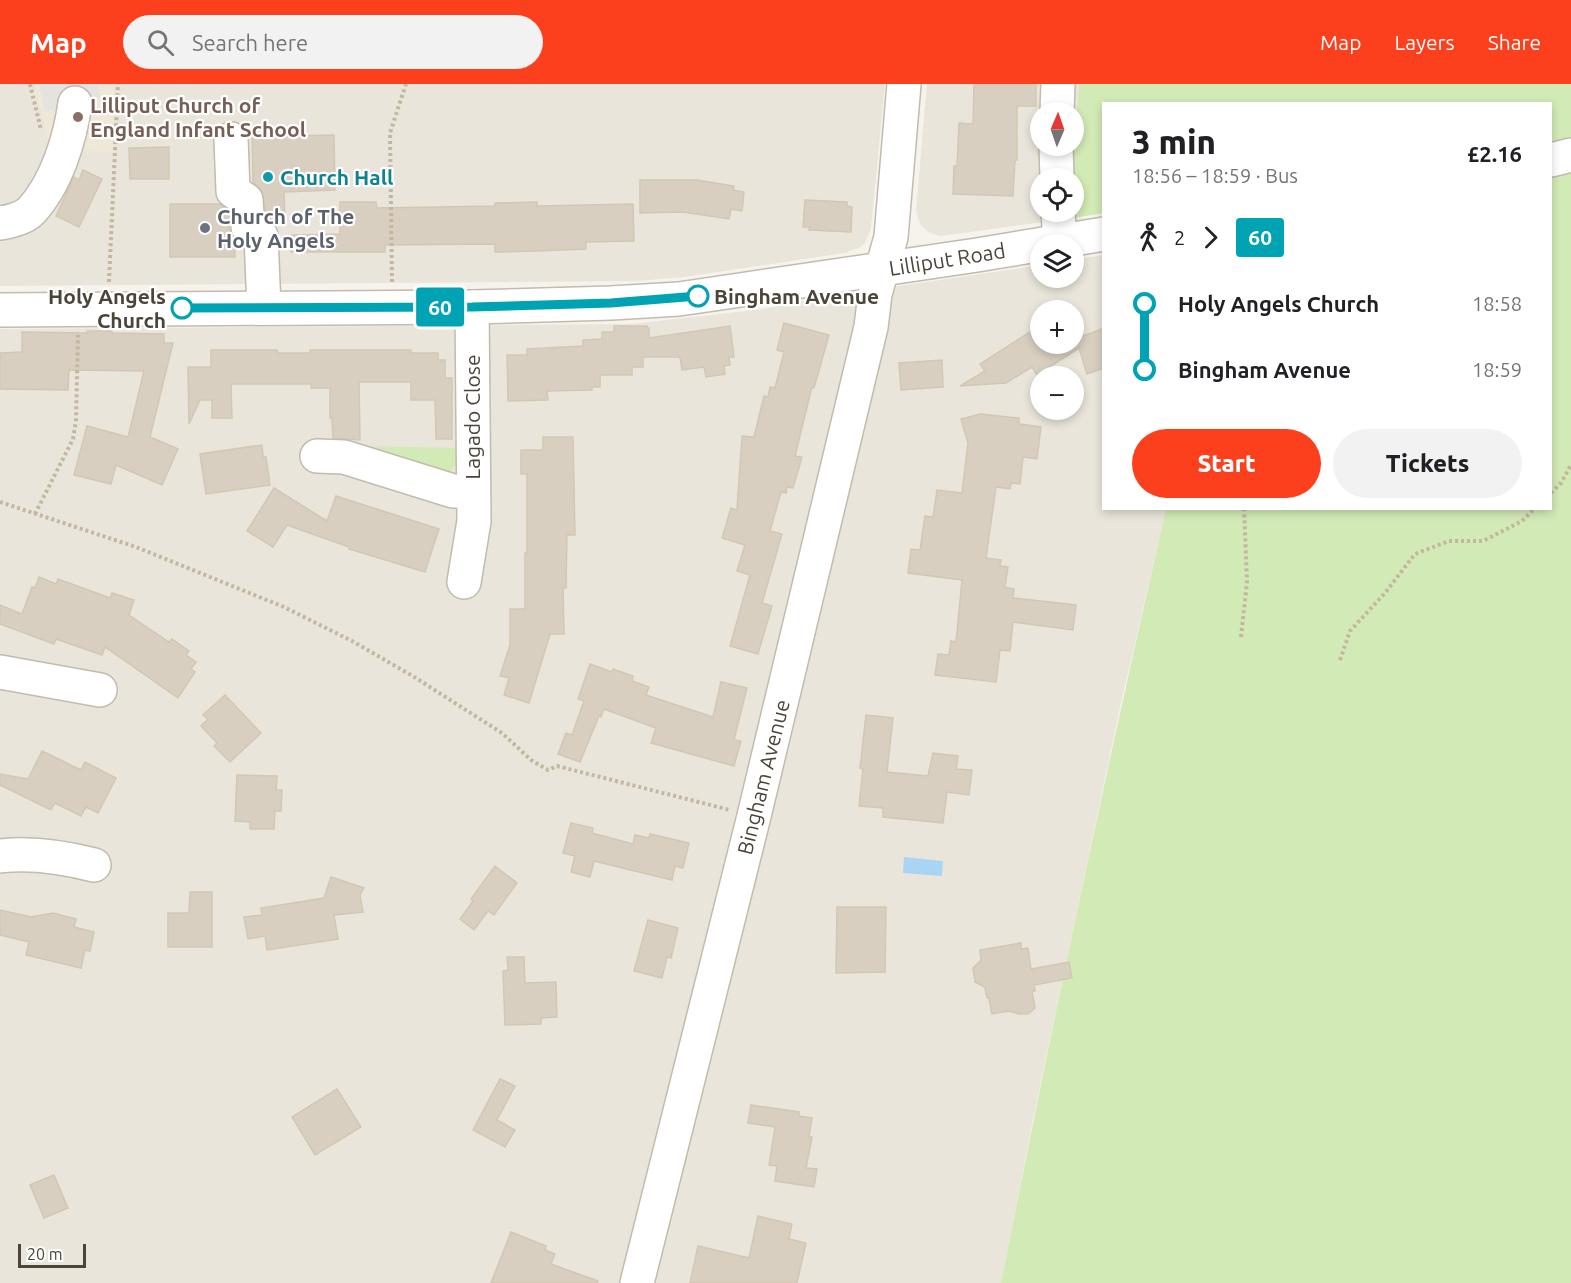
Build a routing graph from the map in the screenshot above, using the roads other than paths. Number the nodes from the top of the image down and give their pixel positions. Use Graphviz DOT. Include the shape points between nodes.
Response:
graph roads {
  1 [pos="904,84"];
  2 [pos="1058,84"];
  3 [pos="1057,102"];
  4 [pos="75,104"];
  5 [pos="231,139"];
  6 [pos="1571,155"];
  7 [pos="1552,160"];
  8 [pos="0,223"];
  9 [pos="1059,226"];
  10 [pos="1102,234"];
  11 [pos="881,269"];
  12 [pos="472,307"];
  13 [pos="264,308"];
  14 [pos="0,310"];
  15 [pos="317,456"];
  16 [pos="473,491"];
  17 [pos="464,582"];
  18 [pos="0,672"];
  19 [pos="100,690"];
  20 [pos="0,856"];
  21 [pos="94,865"];
  22 [pos="637,1283"];
  1 -- 11 [label="street, Bingham Avenue" via="891,237"];
  2 -- 3 [label="street"];
  4 -- 8 [label="street" via="71,134 51,180 29,213"];
  5 -- 13 [label="street" via="233,191 246,200 248,227 261,236"];
  6 -- 7 [label="street"];
  9 -- 10 [label="street, Lilliput Road"];
  9 -- 11 [label="street, Lilliput Road"];
  11 -- 12 [label="street, Lilliput Road" via="679,299"];
  11 -- 22 [label="street, Bingham Avenue" via="872,327"];
  12 -- 13 [label="street, Lilliput Road"];
  12 -- 16 [label="street, Lagado Close"];
  13 -- 14 [label="street, Lilliput Road"];
  15 -- 16 [label="street, Lagado Close" via="344,457 453,491"];
  16 -- 17 [label="street, Lagado Close" via="474,521"];
  18 -- 19 [label="street"];
  20 -- 21 [label="street" via="54,856"];
}
